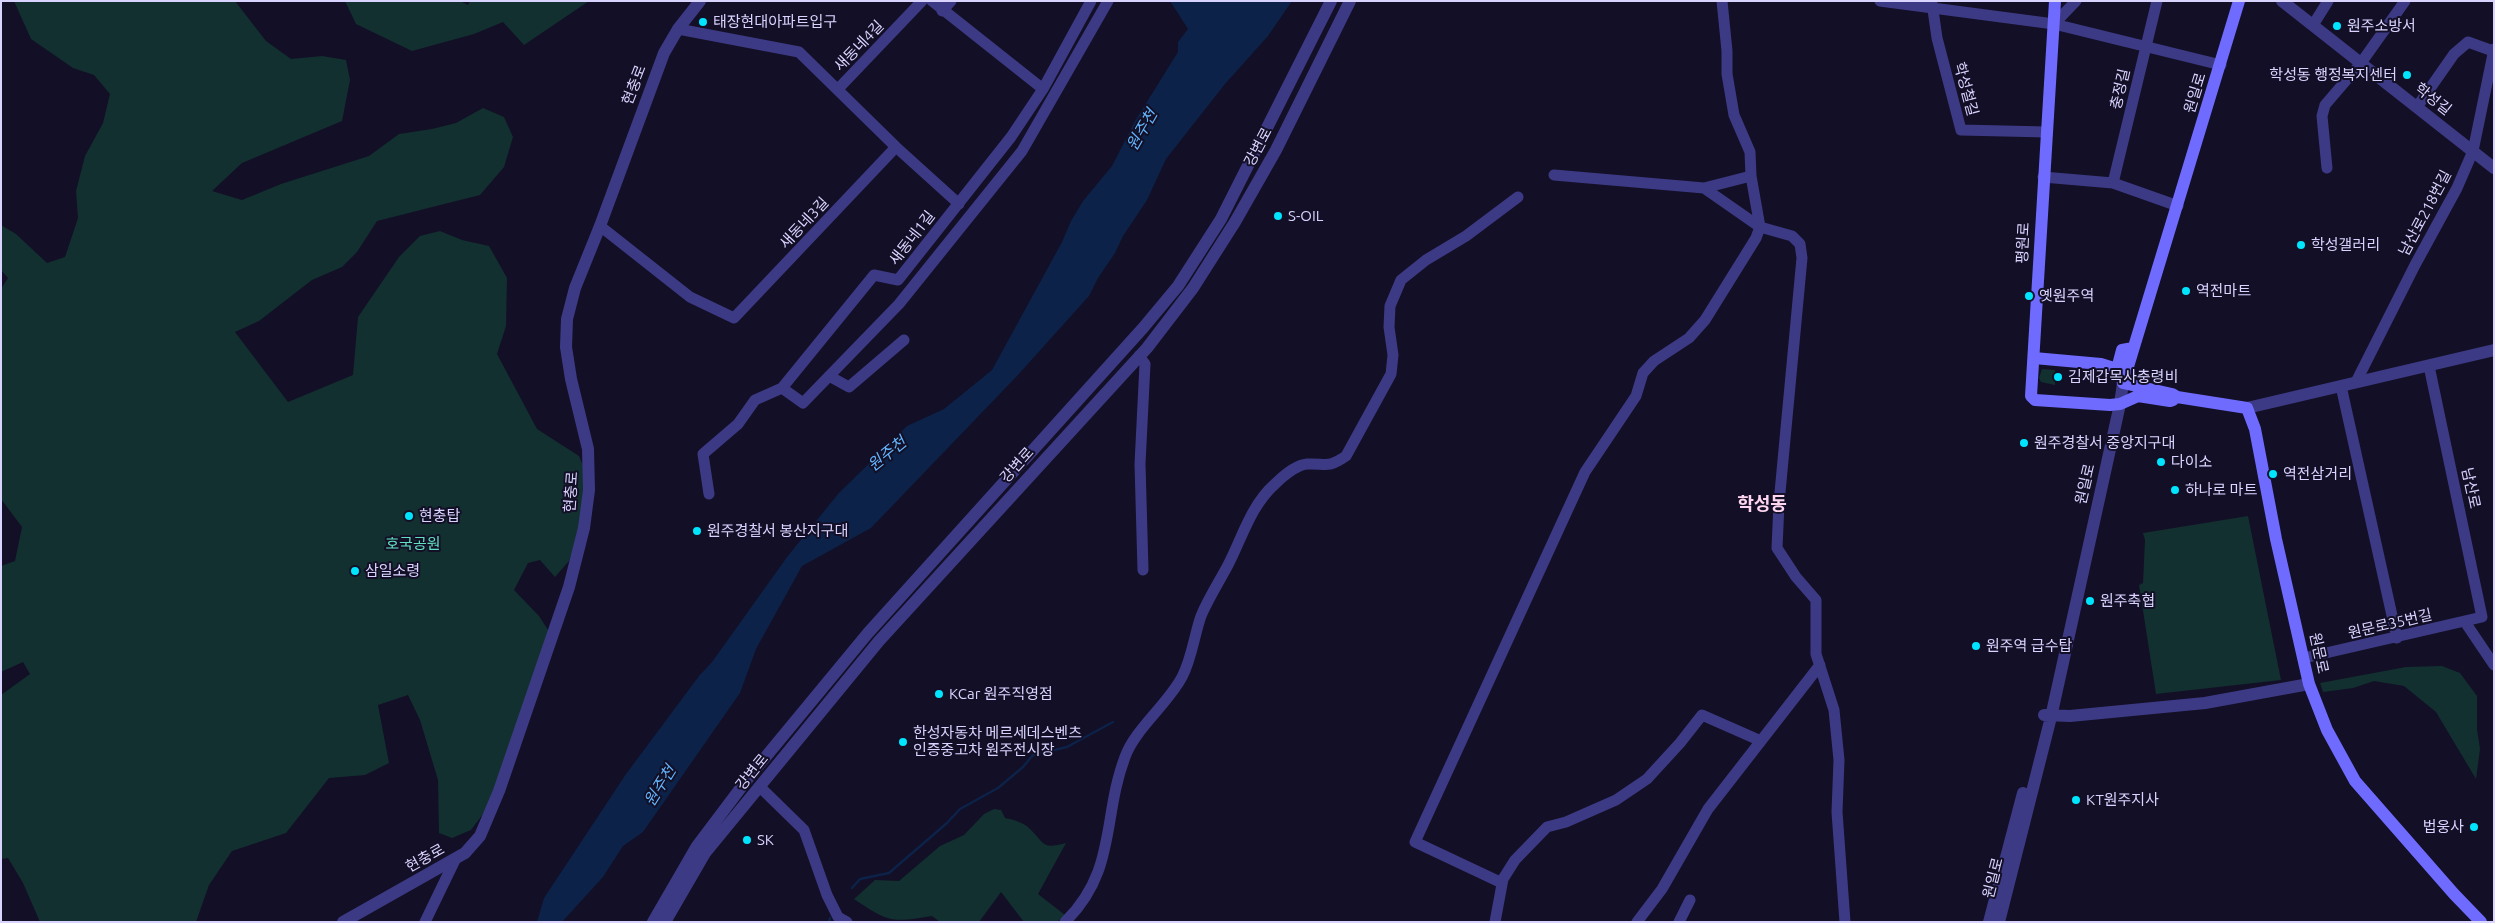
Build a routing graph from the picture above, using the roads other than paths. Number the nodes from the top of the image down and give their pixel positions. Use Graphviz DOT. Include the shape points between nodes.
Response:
graph roads {
  1 [pos="700,1"];
  2 [pos="922,1"];
  3 [pos="932,1"];
  4 [pos="951,1"];
  5 [pos="1091,1"];
  6 [pos="1108,1"];
  7 [pos="1331,1"];
  8 [pos="1350,1"];
  9 [pos="1722,1"];
  10 [pos="2055,1"];
  11 [pos="2076,1"];
  12 [pos="2157,1"];
  13 [pos="2239,1"];
  14 [pos="2282,1"];
  15 [pos="2328,1"];
  16 [pos="2405,1"];
  17 [pos="1885,2"];
  18 [pos="1932,5"];
  19 [pos="942,11"];
  20 [pos="2054,24"];
  21 [pos="2312,25"];
  22 [pos="678,29"];
  23 [pos="2146,45"];
  24 [pos="2493,50"];
  25 [pos="2361,63"];
  26 [pos="2221,65"];
  27 [pos="838,89"];
  28 [pos="1043,89"];
  29 [pos="2417,107"];
  30 [pos="2047,132"];
  31 [pos="896,147"];
  32 [pos="2473,151"];
  33 [pos="2327,168"];
  34 [pos="2494,168"];
  35 [pos="1554,175"];
  36 [pos="1751,176"];
  37 [pos="2043,177"];
  38 [pos="2113,183"];
  39 [pos="1704,188"];
  40 [pos="1518,197"];
  41 [pos="959,204"];
  42 [pos="2178,206"];
  43 [pos="600,226"];
  44 [pos="1760,227"];
  45 [pos="904,340"];
  46 [pos="2133,348"];
  47 [pos="2494,350"];
  48 [pos="1139,356"];
  49 [pos="2034,358"];
  50 [pos="2429,366"];
  51 [pos="2117,368"];
  52 [pos="829,376"];
  53 [pos="2356,382"];
  54 [pos="2123,383"];
  55 [pos="2341,386"];
  56 [pos="782,388"];
  57 [pos="2177,398"];
  58 [pos="2115,404"];
  59 [pos="2247,408"];
  60 [pos="710,494"];
  61 [pos="1143,570"];
  62 [pos="2482,618"];
  63 [pos="2465,622"];
  64 [pos="2397,638"];
  65 [pos="2304,658"];
  66 [pos="2494,664"];
  67 [pos="1820,665"];
  68 [pos="2309,684"];
  69 [pos="2047,716"];
  70 [pos="1761,742"];
  71 [pos="749,777"];
  72 [pos="761,788"];
  73 [pos="455,860"];
  74 [pos="1502,883"];
  75 [pos="1690,900"];
  76 [pos="343,922"];
  77 [pos="425,922"];
  78 [pos="653,922"];
  79 [pos="665,922"];
  80 [pos="847,922"];
  81 [pos="1065,922"];
  82 [pos="1496,922"];
  83 [pos="1638,922"];
  84 [pos="1679,922"];
  85 [pos="1845,922"];
  86 [pos="1989,922"];
  87 [pos="1999,922"];
  88 [pos="2481,922"];
  1 -- 22 [label="street, 현충로"];
  2 -- 27 [label="street, 새동네4길"];
  3 -- 19 [label="street"];
  4 -- 19 [label="street"];
  5 -- 28 [label="street, 새동네1길"];
  6 -- 52 [label="street" via="1022,151 899,304"];
  7 -- 71 [label="street, 강변로" via="1221,219 1178,286 868,633"];
  8 -- 48 [label="street, 강변로" via="1276,150 1235,222 1193,288"];
  9 -- 36 [label="street" via="1727,74 1734,115 1750,152"];
  10 -- 20 [label="main road, 평원로"];
  11 -- 20 [label="street"];
  12 -- 23 [label="street, 충정길"];
  13 -- 26 [label="main road, 원일로"];
  14 -- 21 [label="street, 학성길"];
  15 -- 21 [label="street"];
  16 -- 25 [label="street"];
  17 -- 18 [label="street"];
  18 -- 20 [label="street"];
  18 -- 30 [label="street, 학성철길" via="1937,38 1961,130"];
  19 -- 28 [label="street"];
  20 -- 23 [label="street"];
  20 -- 30 [label="main road, 평원로"];
  21 -- 25 [label="street, 학성길"];
  22 -- 27 [label="street" via="799,52"];
  22 -- 43 [label="street, 현충로" via="664,53"];
  23 -- 26 [label="street"];
  23 -- 38 [label="street, 충정길"];
  24 -- 29 [label="street" via="2468,42 2454,54"];
  24 -- 32 [label="street, 남산로218번길"];
  25 -- 29 [label="street, 학성길"];
  25 -- 33 [label="street" via="2323,111"];
  26 -- 42 [label="main road, 원일로"];
  27 -- 31 [label="street"];
  28 -- 41 [label="street, 새동네1길"];
  29 -- 32 [label="street, 학성길"];
  30 -- 37 [label="main road, 평원로"];
  31 -- 41 [label="street"];
  31 -- 43 [label="street, 새동네3길" via="734,318 690,297"];
  32 -- 34 [label="street, 학성길"];
  32 -- 53 [label="street, 남산로218번길"];
  35 -- 39 [label="street"];
  36 -- 39 [label="street"];
  36 -- 44 [label="street"];
  37 -- 38 [label="street"];
  37 -- 49 [label="main road, 평원로"];
  38 -- 42 [label="street"];
  39 -- 44 [label="street"];
  40 -- 81 [label="street" via="1401,280 1390,306 1393,355 1390,374 1346,456 1333,464 1305,464 1288,472 1257,504 1202,615 1182,677 1124,758 1104,858 1087,897"];
  41 -- 56 [label="street, 새동네1길" via="898,280 874,275"];
  42 -- 46 [label="main road, 원일로"];
  43 -- 73 [label="street, 현충로" via="574,288 567,318 566,346 571,379 588,450 590,490 584,528 569,588 499,791 480,836"];
  44 -- 67 [label="street" via="1792,236 1800,244 1802,258 1777,548 1816,600 1816,654"];
  44 -- 74 [label="street" via="1705,320 1689,338 1654,361 1643,373 1636,396 1585,472 1415,842"];
  45 -- 52 [label="street" via="849,387"];
  46 -- 51 [label="main road" via="2122,350"];
  46 -- 54 [label="main road, 원일로"];
  47 -- 50 [label="street"];
  48 -- 61 [label="street" via="1145,364 1140,464"];
  48 -- 72 [label="street, 강변로" via="879,641"];
  49 -- 51 [label="main road"];
  49 -- 58 [label="main road, 평원로" via="2032,399"];
  50 -- 53 [label="street"];
  50 -- 62 [label="street, 남산로"];
  51 -- 54 [label="street"];
  51 -- 58 [label="street"];
  52 -- 56 [label="street" via="802,403"];
  53 -- 55 [label="street"];
  54 -- 57 [label="main road" via="2172,394"];
  54 -- 58 [label="street, 원일로"];
  55 -- 59 [label="street"];
  55 -- 64 [label="street"];
  56 -- 60 [label="street, 새동네1길" via="755,400 738,424 702,454"];
  57 -- 58 [label="main road" via="2170,402 2138,396"];
  57 -- 59 [label="main road"];
  58 -- 69 [label="street, 원일로"];
  58 -- 69 [label="street, 원일로" via="2105,433"];
  59 -- 65 [label="main road, 원문로" via="2255,429"];
  62 -- 63 [label="street, 원문로35번길"];
  63 -- 64 [label="street, 원문로35번길"];
  63 -- 66 [label="street"];
  64 -- 65 [label="street, 원문로35번길"];
  65 -- 68 [label="main road, 원문로"];
  67 -- 70 [label="street"];
  67 -- 85 [label="street" via="1834,710 1839,760 1837,812"];
  68 -- 69 [label="street" via="2205,703"];
  68 -- 88 [label="main road, 원문로" via="2327,730 2355,781"];
  69 -- 86 [label="street, 원일로"];
  69 -- 87 [label="street, 원일로"];
  70 -- 74 [label="street" via="1702,715 1647,778 1616,800 1566,822 1546,827 1515,860"];
  70 -- 83 [label="street" via="1708,810 1662,889"];
  71 -- 72 [label="street"];
  71 -- 78 [label="street, 강변로" via="697,846"];
  72 -- 79 [label="street, 강변로" via="706,854"];
  72 -- 80 [label="street" via="804,830 827,895 838,917"];
  73 -- 76 [label="street, 현충로"];
  73 -- 77 [label="street"];
  74 -- 82 [label="street"];
  75 -- 84 [label="street"];
}
